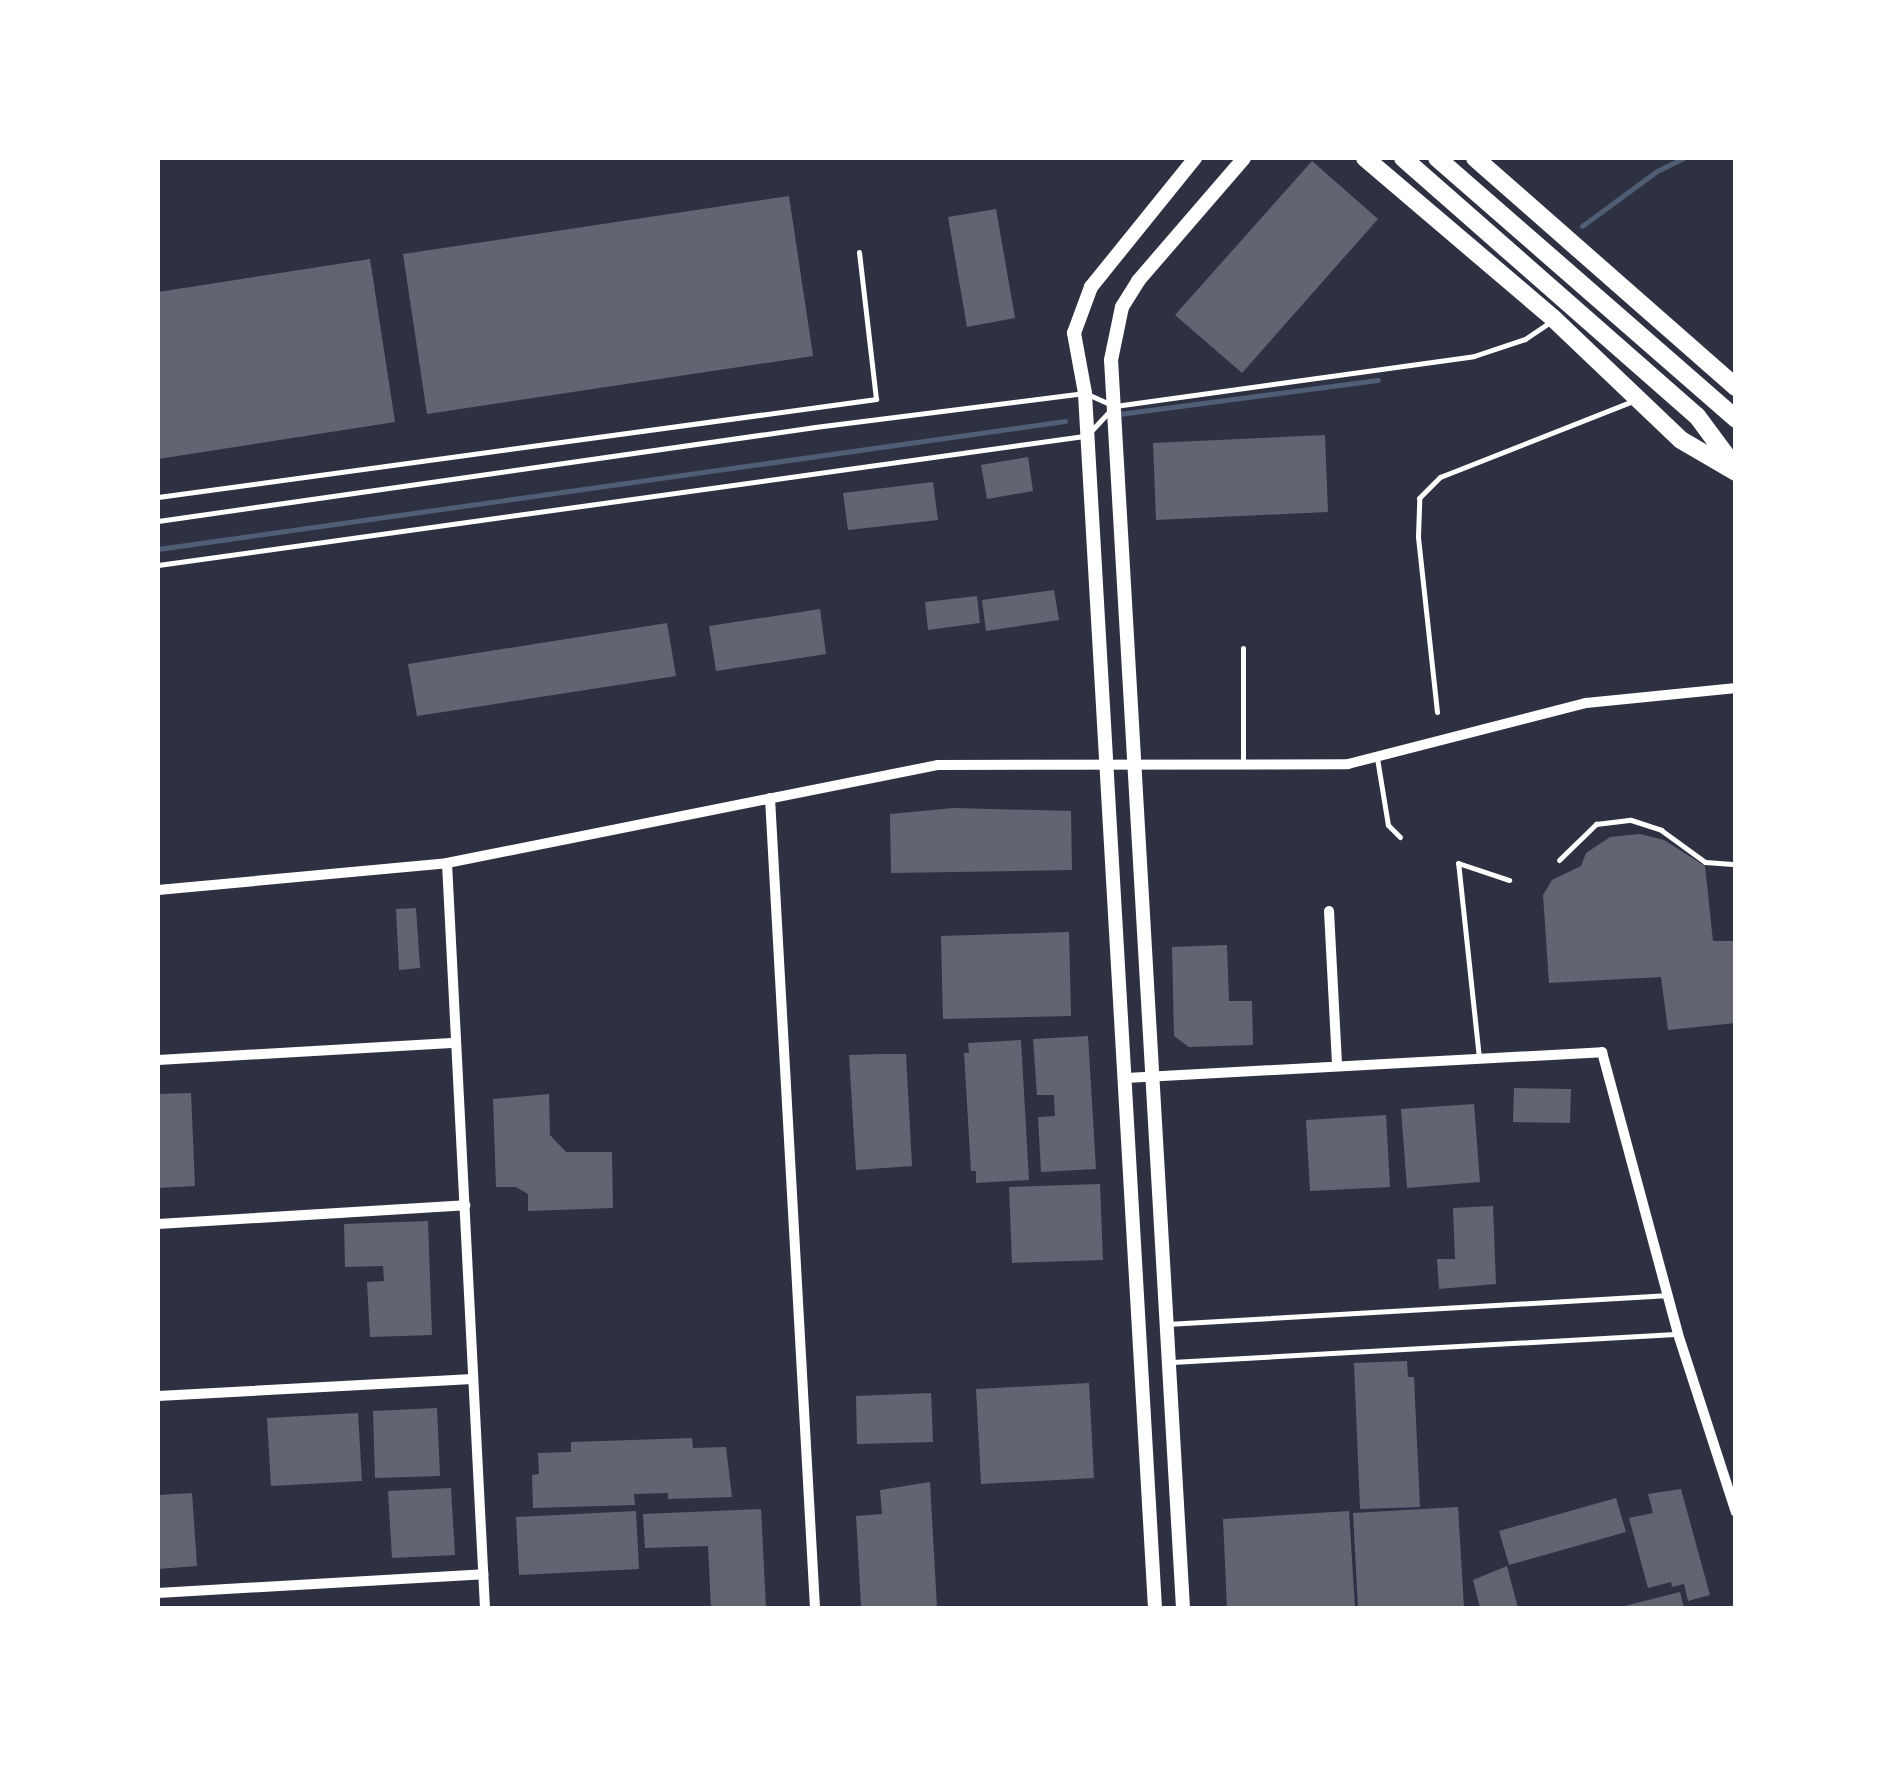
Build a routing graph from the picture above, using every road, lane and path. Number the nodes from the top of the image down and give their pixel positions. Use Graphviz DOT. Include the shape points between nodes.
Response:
graph roads {
  1 [pos="1194,158"];
  2 [pos="1244,158"];
  3 [pos="1365,158"];
  4 [pos="1402,158"];
  5 [pos="1437,158"];
  6 [pos="1475,158"];
  7 [pos="859,252"];
  8 [pos="1554,320"];
  9 [pos="1736,386"];
  10 [pos="1085,394"];
  11 [pos="1636,400"];
  12 [pos="1114,406"];
  13 [pos="1736,419"];
  14 [pos="1087,435"];
  15 [pos="1736,470"];
  16 [pos="158,497"];
  17 [pos="158,521"];
  18 [pos="158,565"];
  19 [pos="1244,648"];
  20 [pos="1736,688"];
  21 [pos="1438,712"];
  22 [pos="1378,758"];
  23 [pos="1106,764"];
  24 [pos="1244,764"];
  25 [pos="1135,765"];
  26 [pos="770,798"];
  27 [pos="1400,838"];
  28 [pos="1559,860"];
  29 [pos="447,863"];
  30 [pos="1736,864"];
  31 [pos="1509,880"];
  32 [pos="158,890"];
  33 [pos="1329,910"];
  34 [pos="456,1043"];
  35 [pos="1479,1058"];
  36 [pos="158,1060"];
  37 [pos="1336,1066"];
  38 [pos="1154,1076"];
  39 [pos="1126,1078"];
  40 [pos="464,1206"];
  41 [pos="158,1224"];
  42 [pos="1668,1295"];
  43 [pos="1167,1324"];
  44 [pos="1678,1334"];
  45 [pos="1169,1362"];
  46 [pos="473,1379"];
  47 [pos="158,1396"];
  48 [pos="1736,1512"];
  49 [pos="484,1574"];
  50 [pos="158,1592"];
  51 [pos="485,1608"];
  52 [pos="815,1608"];
  53 [pos="1155,1608"];
  54 [pos="1183,1608"];
  1 -- 10 [label="street" via="1091,288 1074,333"];
  2 -- 12 [label="street" via="1122,307 1111,360"];
  3 -- 8 [label="main road"];
  4 -- 15 [label="main road" via="1697,416"];
  5 -- 13 [label="main road"];
  6 -- 9 [label="main road"];
  7 -- 16 [label="lane" via="876,398"];
  8 -- 11 [label="main road"];
  8 -- 12 [label="lane" via="1525,339 1474,356"];
  10 -- 12 [label="lane"];
  10 -- 14 [label="street"];
  10 -- 17 [label="lane"];
  11 -- 15 [label="main road" via="1681,440"];
  11 -- 21 [label="lane" via="1440,477 1419,498"];
  12 -- 14 [label="lane"];
  12 -- 25 [label="street"];
  14 -- 18 [label="lane"];
  14 -- 23 [label="street"];
  19 -- 24 [label="lane"];
  20 -- 22 [label="street" via="1586,704"];
  22 -- 24 [label="street"];
  22 -- 27 [label="lane" via="1388,825"];
  23 -- 25 [label="street"];
  23 -- 26 [label="street" via="938,765"];
  23 -- 39 [label="street"];
  24 -- 25 [label="street"];
  25 -- 38 [label="street"];
  26 -- 29 [label="street"];
  26 -- 52 [label="street"];
  28 -- 30 [label="lane" via="1596,824 1632,820 1660,830 1705,862"];
  29 -- 32 [label="street"];
  29 -- 34 [label="street"];
  31 -- 35 [label="lane" via="1458,863"];
  33 -- 37 [label="street"];
  34 -- 36 [label="street"];
  34 -- 40 [label="street"];
  35 -- 37 [label="street"];
  35 -- 42 [label="street" via="1602,1052"];
  37 -- 38 [label="street"];
  38 -- 39 [label="street"];
  38 -- 43 [label="street"];
  39 -- 53 [label="street"];
  40 -- 41 [label="street"];
  40 -- 46 [label="street"];
  42 -- 43 [label="lane"];
  42 -- 44 [label="street"];
  43 -- 45 [label="street"];
  44 -- 45 [label="lane"];
  44 -- 48 [label="street"];
  45 -- 54 [label="street"];
  46 -- 47 [label="street"];
  46 -- 49 [label="street"];
  49 -- 50 [label="street"];
  49 -- 51 [label="street"];
}
